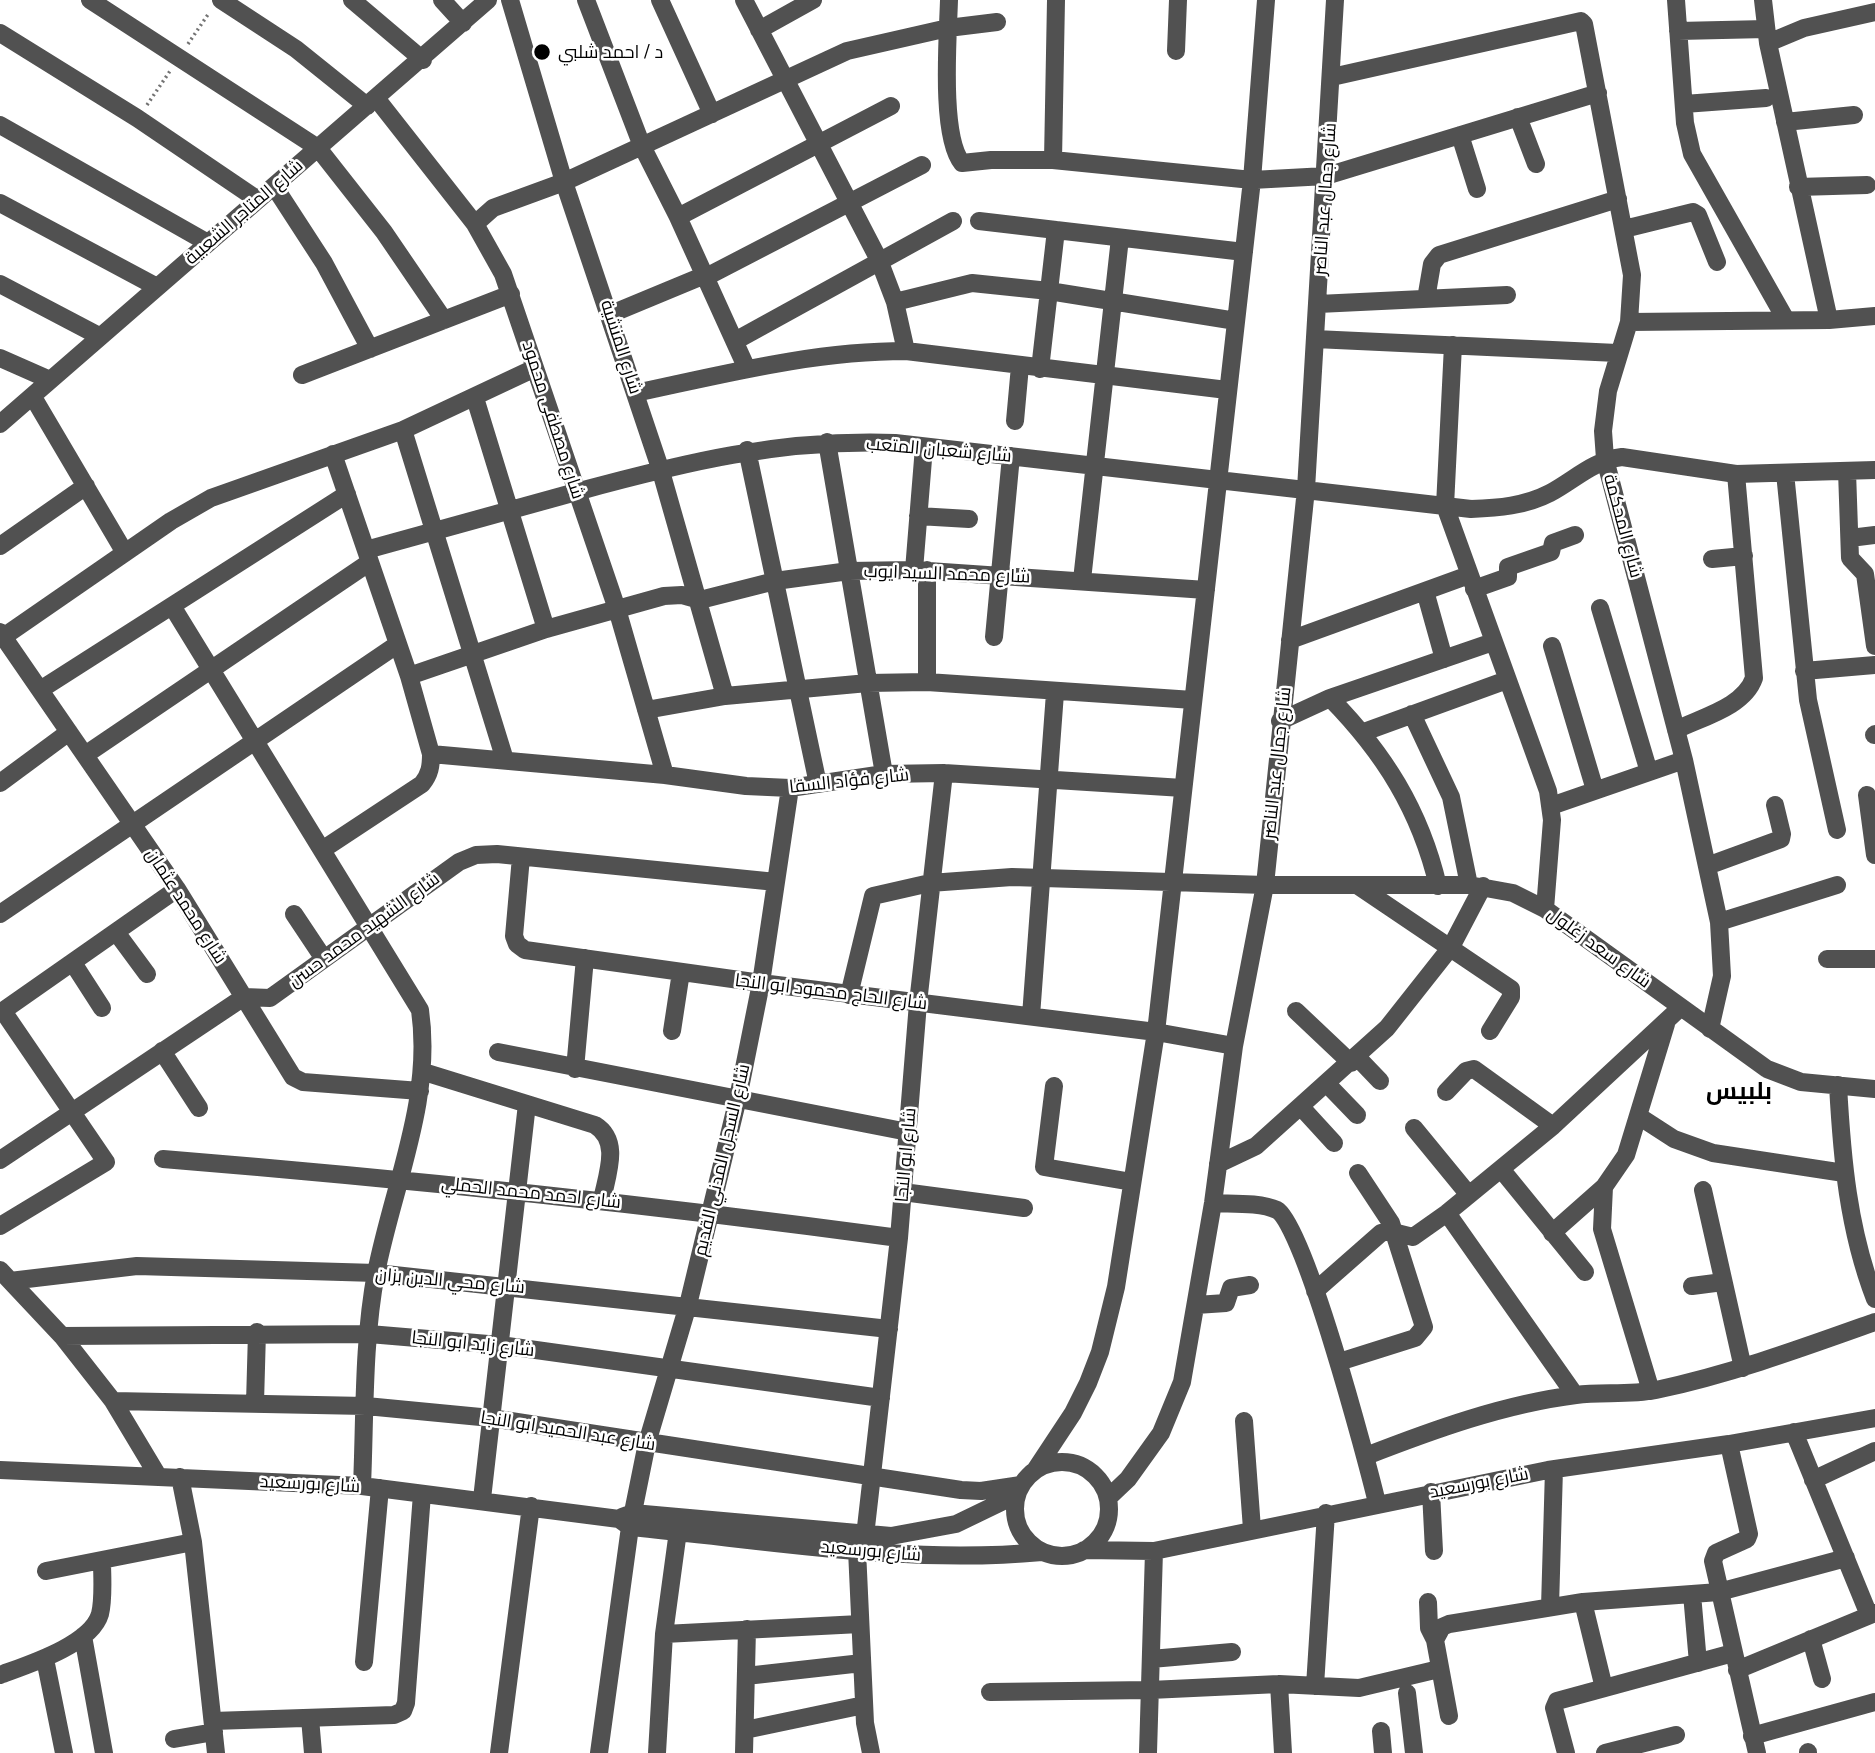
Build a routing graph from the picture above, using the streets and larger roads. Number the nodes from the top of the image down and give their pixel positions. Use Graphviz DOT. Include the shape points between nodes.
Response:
graph roads {
  1 [pos="90,0"];
  2 [pos="221,0"];
  3 [pos="352,0"];
  4 [pos="442,0"];
  5 [pos="488,0"];
  6 [pos="510,0"];
  7 [pos="586,0"];
  8 [pos="660,0"];
  9 [pos="744,0"];
  10 [pos="813,0"];
  11 [pos="949,0"];
  12 [pos="1056,0"];
  13 [pos="1178,0"];
  14 [pos="1266,0"];
  15 [pos="1335,0"];
  16 [pos="1676,0"];
  17 [pos="1763,0"];
  18 [pos="1875,12"];
  19 [pos="997,22"];
  20 [pos="463,23"];
  21 [pos="948,28"];
  22 [pos="759,30"];
  23 [pos="1678,31"];
  24 [pos="0,33"];
  25 [pos="1767,36"];
  26 [pos="1176,51"];
  27 [pos="423,60"];
  28 [pos="1332,77"];
  29 [pos="785,79"];
  30 [pos="1598,93"];
  31 [pos="1766,98"];
  32 [pos="372,102"];
  33 [pos="1684,104"];
  34 [pos="891,106"];
  35 [pos="712,114"];
  36 [pos="1854,115"];
  37 [pos="1518,117"];
  38 [pos="1785,121"];
  39 [pos="0,125"];
  40 [pos="1460,135"];
  41 [pos="642,146"];
  42 [pos="820,146"];
  43 [pos="318,148"];
  44 [pos="1053,160"];
  45 [pos="1536,164"];
  46 [pos="922,165"];
  47 [pos="1326,176"];
  48 [pos="1252,180"];
  49 [pos="564,182"];
  50 [pos="1867,185"];
  51 [pos="274,186"];
  52 [pos="1798,187"];
  53 [pos="1477,189"];
  54 [pos="1618,199"];
  55 [pos="258,200"];
  56 [pos="0,203"];
  57 [pos="850,205"];
  58 [pos="678,217"];
  59 [pos="953,221"];
  60 [pos="979,221"];
  61 [pos="475,224"];
  62 [pos="1624,229"];
  63 [pos="1056,230"];
  64 [pos="1120,237"];
  65 [pos="208,243"];
  66 [pos="1244,252"];
  67 [pos="879,260"];
  68 [pos="1717,262"];
  69 [pos="705,276"];
  70 [pos="0,284"];
  71 [pos="157,287"];
  72 [pos="1049,291"];
  73 [pos="511,294"];
  74 [pos="1507,295"];
  75 [pos="1426,299"];
  76 [pos="1113,301"];
  77 [pos="895,302"];
  78 [pos="1318,304"];
  79 [pos="611,314"];
  80 [pos="1875,316"];
  81 [pos="443,320"];
  82 [pos="1786,320"];
  83 [pos="1829,320"];
  84 [pos="1236,321"];
  85 [pos="1629,322"];
  86 [pos="99,336"];
  87 [pos="1315,339"];
  88 [pos="735,341"];
  89 [pos="1453,345"];
  90 [pos="369,349"];
  91 [pos="906,351"];
  92 [pos="1617,353"];
  93 [pos="0,358"];
  94 [pos="1020,366"];
  95 [pos="535,368"];
  96 [pos="747,369"];
  97 [pos="1040,369"];
  98 [pos="302,375"];
  99 [pos="1105,376"];
  100 [pos="50,380"];
  101 [pos="1227,390"];
  102 [pos="635,393"];
  103 [pos="33,397"];
  104 [pos="475,398"];
  105 [pos="1015,421"];
  106 [pos="0,424"];
  107 [pos="403,430"];
  108 [pos="827,442"];
  109 [pos="924,447"];
  110 [pos="747,450"];
  111 [pos="332,454"];
  112 [pos="1011,456"];
  113 [pos="1605,459"];
  114 [pos="1094,466"];
  115 [pos="660,468"];
  116 [pos="1875,470"];
  117 [pos="1847,471"];
  118 [pos="1785,473"];
  119 [pos="1736,474"];
  120 [pos="1218,479"];
  121 [pos="86,486"];
  122 [pos="1306,489"];
  123 [pos="576,492"];
  124 [pos="347,494"];
  125 [pos="1445,506"];
  126 [pos="508,509"];
  127 [pos="918,516"];
  128 [pos="969,519"];
  129 [pos="433,530"];
  130 [pos="1875,535"];
  131 [pos="1575,536"];
  132 [pos="1850,538"];
  133 [pos="0,546"];
  134 [pos="125,553"];
  135 [pos="368,556"];
  136 [pos="1744,556"];
  137 [pos="1712,559"];
  138 [pos="920,570"];
  139 [pos="849,571"];
  140 [pos="998,575"];
  141 [pos="1082,580"];
  142 [pos="775,581"];
  143 [pos="1471,582"];
  144 [pos="1206,590"];
  145 [pos="1425,591"];
  146 [pos="700,600"];
  147 [pos="172,606"];
  148 [pos="1600,608"];
  149 [pos="617,610"];
  150 [pos="546,629"];
  151 [pos="994,637"];
  152 [pos="1290,639"];
  153 [pos="1493,642"];
  154 [pos="3,643"];
  155 [pos="398,644"];
  156 [pos="1552,646"];
  157 [pos="1875,646"];
  158 [pos="471,654"];
  159 [pos="1444,659"];
  160 [pos="1875,665"];
  161 [pos="210,670"];
  162 [pos="1804,671"];
  163 [pos="409,676"];
  164 [pos="1507,680"];
  165 [pos="927,682"];
  166 [pos="868,683"];
  167 [pos="40,690"];
  168 [pos="798,690"];
  169 [pos="1055,693"];
  170 [pos="725,696"];
  171 [pos="1330,698"];
  172 [pos="1193,700"];
  173 [pos="646,710"];
  174 [pos="1412,714"];
  175 [pos="1280,721"];
  176 [pos="1676,730"];
  177 [pos="69,732"];
  178 [pos="1364,732"];
  179 [pos="254,743"];
  180 [pos="431,754"];
  181 [pos="85,755"];
  182 [pos="505,760"];
  183 [pos="1684,760"];
  184 [pos="1649,772"];
  185 [pos="944,773"];
  186 [pos="884,774"];
  187 [pos="665,775"];
  188 [pos="1048,780"];
  189 [pos="0,783"];
  190 [pos="818,784"];
  191 [pos="790,788"];
  192 [pos="1183,788"];
  193 [pos="1595,790"];
  194 [pos="1870,803"];
  195 [pos="1775,805"];
  196 [pos="1551,806"];
  197 [pos="133,824"];
  198 [pos="1837,830"];
  199 [pos="322,850"];
  200 [pos="1875,855"];
  201 [pos="521,857"];
  202 [pos="1707,866"];
  203 [pos="1041,877"];
  204 [pos="1173,880"];
  205 [pos="776,882"];
  206 [pos="930,883"];
  207 [pos="1265,885"];
  208 [pos="1357,885"];
  209 [pos="1476,885"];
  210 [pos="1837,885"];
  211 [pos="1438,886"];
  212 [pos="177,889"];
  213 [pos="1545,909"];
  214 [pos="0,914"];
  215 [pos="293,914"];
  216 [pos="1718,922"];
  217 [pos="370,926"];
  218 [pos="116,932"];
  219 [pos="1451,947"];
  220 [pos="584,958"];
  221 [pos="1826,958"];
  222 [pos="1875,958"];
  223 [pos="324,959"];
  224 [pos="73,962"];
  225 [pos="681,972"];
  226 [pos="147,974"];
  227 [pos="761,984"];
  228 [pos="849,995"];
  229 [pos="244,997"];
  230 [pos="918,1003"];
  231 [pos="102,1008"];
  232 [pos="1680,1008"];
  233 [pos="1296,1011"];
  234 [pos="1,1012"];
  235 [pos="1031,1016"];
  236 [pos="1667,1021"];
  237 [pos="1710,1029"];
  238 [pos="672,1031"];
  239 [pos="1490,1031"];
  240 [pos="1156,1032"];
  241 [pos="1234,1046"];
  242 [pos="162,1051"];
  243 [pos="498,1052"];
  244 [pos="1354,1060"];
  245 [pos="575,1069"];
  246 [pos="424,1072"];
  247 [pos="1380,1081"];
  248 [pos="1328,1085"];
  249 [pos="1838,1085"];
  250 [pos="1054,1086"];
  251 [pos="1875,1089"];
  252 [pos="420,1091"];
  253 [pos="1446,1092"];
  254 [pos="738,1098"];
  255 [pos="527,1104"];
  256 [pos="1301,1107"];
  257 [pos="199,1108"];
  258 [pos="72,1111"];
  259 [pos="1357,1115"];
  260 [pos="1640,1117"];
  261 [pos="1553,1126"];
  262 [pos="1413,1128"];
  263 [pos="908,1132"];
  264 [pos="1334,1143"];
  265 [pos="1,1157"];
  266 [pos="163,1159"];
  267 [pos="1218,1164"];
  268 [pos="1501,1169"];
  269 [pos="1358,1172"];
  270 [pos="1844,1173"];
  271 [pos="399,1178"];
  272 [pos="1132,1182"];
  273 [pos="1604,1187"];
  274 [pos="1703,1190"];
  275 [pos="903,1192"];
  276 [pos="517,1193"];
  277 [pos="1469,1195"];
  278 [pos="602,1200"];
  279 [pos="1213,1203"];
  280 [pos="1024,1208"];
  281 [pos="712,1213"];
  282 [pos="1447,1213"];
  283 [pos="0,1226"];
  284 [pos="1552,1233"];
  285 [pos="1395,1234"];
  286 [pos="899,1238"];
  287 [pos="1585,1272"];
  288 [pos="376,1273"];
  289 [pos="5,1276"];
  290 [pos="1723,1282"];
  291 [pos="506,1285"];
  292 [pos="1250,1285"];
  293 [pos="1692,1286"];
  294 [pos="1315,1291"];
  295 [pos="1875,1299"];
  296 [pos="688,1305"];
  297 [pos="1196,1305"];
  298 [pos="1875,1322"];
  299 [pos="889,1329"];
  300 [pos="257,1332"];
  301 [pos="369,1334"];
  302 [pos="62,1336"];
  303 [pos="500,1345"];
  304 [pos="1339,1362"];
  305 [pos="668,1367"];
  306 [pos="1743,1368"];
  307 [pos="1651,1391"];
  308 [pos="1575,1395"];
  309 [pos="881,1398"];
  310 [pos="113,1401"];
  311 [pos="255,1403"];
  312 [pos="366,1406"];
  313 [pos="491,1418"];
  314 [pos="1875,1418"];
  315 [pos="1244,1421"];
  316 [pos="1794,1432"];
  317 [pos="647,1443"];
  318 [pos="1729,1444"];
  319 [pos="1875,1451"];
  320 [pos="1366,1456"];
  321 [pos="1036,1469"];
  322 [pos="1554,1469"];
  323 [pos="0,1471"];
  324 [pos="158,1476"];
  325 [pos="180,1477"];
  326 [pos="872,1478"];
  327 [pos="1813,1479"];
  328 [pos="362,1486"];
  329 [pos="380,1488"];
  330 [pos="1018,1490"];
  331 [pos="1432,1492"];
  332 [pos="422,1494"];
  333 [pos="1108,1498"];
  334 [pos="482,1499"];
  335 [pos="1377,1503"];
  336 [pos="531,1506"];
  337 [pos="1326,1513"];
  338 [pos="627,1520"];
  339 [pos="1252,1529"];
  340 [pos="678,1531"];
  341 [pos="193,1542"];
  342 [pos="861,1543"];
  343 [pos="1084,1550"];
  344 [pos="1154,1550"];
  345 [pos="1434,1551"];
  346 [pos="1042,1552"];
  347 [pos="1846,1558"];
  348 [pos="102,1560"];
  349 [pos="46,1571"];
  350 [pos="1719,1592"];
  351 [pos="1692,1594"];
  352 [pos="1428,1602"];
  353 [pos="1583,1602"];
  354 [pos="1550,1607"];
  355 [pos="1872,1614"];
  356 [pos="860,1624"];
  357 [pos="747,1629"];
  358 [pos="664,1633"];
  359 [pos="83,1636"];
  360 [pos="1811,1639"];
  361 [pos="1435,1640"];
  362 [pos="1232,1652"];
  363 [pos="1151,1658"];
  364 [pos="45,1659"];
  365 [pos="364,1662"];
  366 [pos="1735,1662"];
  367 [pos="862,1663"];
  368 [pos="1698,1663"];
  369 [pos="1439,1670"];
  370 [pos="0,1675"];
  371 [pos="746,1676"];
  372 [pos="1822,1679"];
  373 [pos="1279,1684"];
  374 [pos="1315,1686"];
  375 [pos="1604,1688"];
  376 [pos="1150,1690"];
  377 [pos="990,1692"];
  378 [pos="1406,1693"];
  379 [pos="1875,1702"];
  380 [pos="864,1705"];
  381 [pos="1449,1716"];
  382 [pos="310,1718"];
  383 [pos="214,1726"];
  384 [pos="744,1730"];
  385 [pos="1381,1731"];
  386 [pos="1676,1735"];
  387 [pos="174,1739"];
  388 [pos="1755,1744"];
  389 [pos="1632,1750"];
  390 [pos="64,1753"];
  391 [pos="104,1753"];
  392 [pos="216,1753"];
  393 [pos="313,1753"];
  394 [pos="499,1753"];
  395 [pos="599,1753"];
  396 [pos="657,1753"];
  397 [pos="744,1753"];
  398 [pos="871,1753"];
  399 [pos="1148,1753"];
  400 [pos="1283,1753"];
  401 [pos="1383,1753"];
  402 [pos="1414,1753"];
  403 [pos="1566,1753"];
  404 [pos="1605,1753"];
  1 -- 43 [label="street"];
  2 -- 32 [label="street, شارع مصطفى محمود"];
  3 -- 27 [label="street"];
  4 -- 20 [label="street"];
  5 -- 20 [label="street, شارع المتاجر الشعبية"];
  6 -- 49 [label="street, شارع المنشية"];
  7 -- 41 [label="street"];
  8 -- 35 [label="street"];
  9 -- 22 [label="street"];
  10 -- 22 [label="street"];
  11 -- 21 [label="street"];
  12 -- 44 [label="street"];
  13 -- 26 [label="street"];
  14 -- 48 [label="street"];
  15 -- 28 [label="street, شارع جمال عبد الناصر"];
  16 -- 23 [label="street"];
  17 -- 25 [label="street"];
  18 -- 25 [label="street"];
  19 -- 21 [label="street"];
  20 -- 27 [label="street, شارع المتاجر الشعبية"];
  21 -- 29 [label="street" via="847,51"];
  21 -- 44 [label="street" via="948,96 962,163"];
  22 -- 29 [label="street"];
  23 -- 25 [label="street"];
  23 -- 33 [label="street"];
  24 -- 55 [label="street"];
  25 -- 38 [label="street"];
  27 -- 32 [label="street, شارع المتاجر الشعبية"];
  28 -- 30 [label="street, شارع المحكمة" via="1583,22"];
  28 -- 47 [label="street, شارع جمال عبد الناصر"];
  29 -- 35 [label="street"];
  29 -- 42 [label="street"];
  30 -- 37 [label="street"];
  30 -- 54 [label="street, شارع المحكمة"];
  31 -- 33 [label="street"];
  32 -- 43 [label="street, شارع المتاجر الشعبية"];
  32 -- 61 [label="street, شارع مصطفى محمود"];
  33 -- 82 [label="street" via="1688,139 1700,171"];
  34 -- 42 [label="street"];
  35 -- 41 [label="street"];
  36 -- 38 [label="street"];
  37 -- 40 [label="street"];
  37 -- 45 [label="street"];
  38 -- 52 [label="street"];
  39 -- 65 [label="street"];
  40 -- 47 [label="street"];
  40 -- 53 [label="street"];
  41 -- 49 [label="street"];
  41 -- 58 [label="street"];
  42 -- 57 [label="street"];
  42 -- 58 [label="street"];
  43 -- 51 [label="street, شارع المتاجر الشعبية"];
  43 -- 81 [label="street" via="384,232"];
  44 -- 48 [label="street"];
  46 -- 57 [label="street"];
  47 -- 48 [label="street"];
  47 -- 78 [label="street, شارع جمال عبد الناصر"];
  48 -- 66 [label="street"];
  49 -- 61 [label="street" via="493,208"];
  49 -- 79 [label="street, شارع المنشية"];
  50 -- 52 [label="street"];
  51 -- 55 [label="street, شارع المتاجر الشعبية"];
  51 -- 90 [label="street" via="324,263"];
  52 -- 83 [label="street"];
  54 -- 62 [label="street, شارع المحكمة"];
  54 -- 75 [label="street" via="1439,255 1432,264"];
  55 -- 65 [label="street, شارع المتاجر الشعبية"];
  56 -- 71 [label="street"];
  57 -- 67 [label="street"];
  57 -- 69 [label="street"];
  58 -- 69 [label="street"];
  59 -- 67 [label="street"];
  60 -- 63 [label="street"];
  61 -- 73 [label="street, شارع مصطفى محمود"];
  62 -- 68 [label="street" via="1693,212"];
  62 -- 85 [label="street, شارع المحكمة" via="1632,275"];
  63 -- 64 [label="street"];
  63 -- 72 [label="street"];
  64 -- 66 [label="street"];
  64 -- 76 [label="street"];
  65 -- 71 [label="street, شارع المتاجر الشعبية"];
  66 -- 84 [label="street"];
  67 -- 77 [label="street"];
  67 -- 88 [label="street"];
  69 -- 79 [label="street"];
  69 -- 88 [label="street"];
  70 -- 86 [label="street"];
  71 -- 86 [label="street, شارع المتاجر الشعبية"];
  72 -- 76 [label="street"];
  72 -- 77 [label="street" via="972,283"];
  72 -- 97 [label="street"];
  73 -- 81 [label="street"];
  73 -- 95 [label="street, شارع مصطفى محمود"];
  74 -- 75 [label="street"];
  75 -- 78 [label="street"];
  76 -- 84 [label="street"];
  76 -- 99 [label="street"];
  77 -- 91 [label="street"];
  78 -- 87 [label="street, شارع جمال عبد الناصر"];
  79 -- 102 [label="street, شارع المنشية"];
  80 -- 83 [label="street"];
  81 -- 90 [label="street"];
  82 -- 83 [label="street"];
  82 -- 85 [label="street"];
  84 -- 101 [label="street"];
  85 -- 92 [label="street, شارع المحكمة"];
  86 -- 100 [label="street, شارع المتاجر الشعبية"];
  87 -- 89 [label="street"];
  87 -- 122 [label="street, شارع جمال عبد الناصر"];
  88 -- 96 [label="street"];
  89 -- 92 [label="street"];
  89 -- 125 [label="street"];
  90 -- 98 [label="street"];
  91 -- 94 [label="street"];
  91 -- 96 [label="street" via="852,351"];
  92 -- 113 [label="street, شارع المحكمة" via="1603,431"];
  93 -- 100 [label="street"];
  94 -- 97 [label="street"];
  94 -- 105 [label="street"];
  95 -- 104 [label="street"];
  95 -- 123 [label="street, شارع مصطفى محمود"];
  96 -- 102 [label="street"];
  97 -- 99 [label="street"];
  99 -- 101 [label="street"];
  99 -- 114 [label="street"];
  100 -- 103 [label="street, شارع المتاجر الشعبية"];
  101 -- 120 [label="street"];
  102 -- 115 [label="street, شارع المنشية"];
  103 -- 106 [label="street, شارع المتاجر الشعبية"];
  103 -- 121 [label="street"];
  104 -- 107 [label="street"];
  104 -- 126 [label="street"];
  107 -- 111 [label="street"];
  107 -- 129 [label="street"];
  108 -- 109 [label="street, شارع شعبان المتعب"];
  108 -- 110 [label="street, شارع شعبان المتعب"];
  108 -- 139 [label="street"];
  109 -- 112 [label="street, شارع شعبان المتعب"];
  109 -- 127 [label="street"];
  110 -- 115 [label="street, شارع شعبان المتعب"];
  110 -- 142 [label="street"];
  111 -- 124 [label="street"];
  111 -- 134 [label="street" via="211,498"];
  112 -- 114 [label="street, شارع شعبان المتعب"];
  112 -- 140 [label="street"];
  113 -- 119 [label="street" via="1643,459"];
  113 -- 125 [label="street, شارع شعبان المتعب" via="1525,504 1471,509"];
  113 -- 176 [label="street, شارع المحكمة"];
  114 -- 120 [label="street, شارع شعبان المتعب"];
  114 -- 141 [label="street"];
  115 -- 123 [label="street, شارع شعبان المتعب"];
  115 -- 146 [label="street, شارع المنشية"];
  116 -- 117 [label="street"];
  117 -- 118 [label="street"];
  117 -- 132 [label="street"];
  118 -- 119 [label="street"];
  118 -- 162 [label="street"];
  119 -- 136 [label="street"];
  120 -- 122 [label="street, شارع شعبان المتعب"];
  120 -- 144 [label="street"];
  121 -- 133 [label="street"];
  121 -- 134 [label="street"];
  122 -- 125 [label="street, شارع شعبان المتعب"];
  122 -- 152 [label="street, شارع جمال عبد الناصر"];
  123 -- 126 [label="street, شارع شعبان المتعب"];
  123 -- 149 [label="street, شارع مصطفى محمود"];
  124 -- 135 [label="street"];
  124 -- 147 [label="street"];
  125 -- 143 [label="street"];
  126 -- 129 [label="street, شارع شعبان المتعب"];
  126 -- 150 [label="street"];
  127 -- 128 [label="street"];
  127 -- 138 [label="street"];
  129 -- 135 [label="street, شارع شعبان المتعب"];
  129 -- 158 [label="street"];
  130 -- 132 [label="street"];
  131 -- 143 [label="street" via="1552,543 1551,552 1508,566 1508,578"];
  132 -- 157 [label="street" via="1852,561 1865,574"];
  134 -- 154 [label="street"];
  135 -- 155 [label="street"];
  135 -- 161 [label="street, شارع شعبان المتعب"];
  136 -- 137 [label="street"];
  136 -- 176 [label="street" via="1755,669 1751,687 1738,700"];
  138 -- 139 [label="street, شارع محمد السيد ايوب"];
  138 -- 140 [label="street, شارع محمد السيد ايوب"];
  138 -- 165 [label="street"];
  139 -- 142 [label="street, شارع محمد السيد ايوب"];
  139 -- 166 [label="street"];
  140 -- 141 [label="street, شارع محمد السيد ايوب"];
  140 -- 151 [label="street"];
  141 -- 144 [label="street, شارع محمد السيد ايوب"];
  142 -- 146 [label="street, شارع محمد السيد ايوب"];
  142 -- 168 [label="street"];
  143 -- 145 [label="street"];
  143 -- 153 [label="street"];
  144 -- 172 [label="street"];
  145 -- 152 [label="street"];
  145 -- 159 [label="street"];
  146 -- 149 [label="street, شارع محمد السيد ايوب" via="673,595"];
  146 -- 170 [label="street, شارع المنشية"];
  147 -- 161 [label="street"];
  147 -- 167 [label="street"];
  148 -- 184 [label="street"];
  149 -- 150 [label="street, شارع محمد السيد ايوب"];
  149 -- 173 [label="street, شارع مصطفى محمود"];
  150 -- 158 [label="street, شارع محمد السيد ايوب"];
  152 -- 175 [label="street, شارع جمال عبد الناصر"];
  153 -- 159 [label="street"];
  153 -- 164 [label="street"];
  154 -- 167 [label="street, شارع محمد عثمان"];
  155 -- 163 [label="street"];
  155 -- 179 [label="street"];
  156 -- 193 [label="street"];
  158 -- 163 [label="street, شارع محمد السيد ايوب"];
  158 -- 182 [label="street"];
  159 -- 171 [label="street"];
  160 -- 162 [label="street"];
  161 -- 179 [label="street"];
  161 -- 181 [label="street, شارع شعبان المتعب"];
  162 -- 198 [label="street"];
  163 -- 180 [label="street"];
  164 -- 174 [label="street"];
  164 -- 196 [label="street"];
  165 -- 166 [label="street"];
  165 -- 169 [label="street"];
  166 -- 168 [label="street"];
  166 -- 186 [label="street"];
  167 -- 177 [label="street, شارع محمد عثمان"];
  168 -- 170 [label="street"];
  168 -- 190 [label="street"];
  169 -- 172 [label="street"];
  169 -- 188 [label="street"];
  170 -- 173 [label="street"];
  171 -- 175 [label="street"];
  171 -- 178 [label="street"];
  172 -- 192 [label="street"];
  173 -- 187 [label="street, شارع مصطفى محمود"];
  174 -- 178 [label="street"];
  174 -- 209 [label="street" via="1451,797"];
  175 -- 207 [label="street, شارع جمال عبد الناصر"];
  176 -- 183 [label="street, شارع المحكمة"];
  177 -- 181 [label="street, شارع محمد عثمان"];
  177 -- 189 [label="street"];
  178 -- 211 [label="street" via="1411,804"];
  179 -- 197 [label="street"];
  179 -- 199 [label="street"];
  180 -- 182 [label="street, شارع فؤاد السقا"];
  180 -- 199 [label="street" via="429,776 422,784"];
  181 -- 197 [label="street, شارع محمد عثمان"];
  182 -- 187 [label="street, شارع فؤاد السقا"];
  183 -- 184 [label="street"];
  183 -- 202 [label="street, شارع المحكمة"];
  184 -- 193 [label="street"];
  185 -- 186 [label="street, شارع فؤاد السقا"];
  185 -- 188 [label="street, شارع فؤاد السقا"];
  185 -- 206 [label="street, شارع ابو النجا"];
  186 -- 190 [label="street, شارع فؤاد السقا"];
  187 -- 191 [label="street, شارع فؤاد السقا" via="714,784"];
  188 -- 192 [label="street, شارع فؤاد السقا"];
  188 -- 203 [label="street"];
  190 -- 191 [label="street, شارع فؤاد السقا"];
  191 -- 205 [label="street, شارع السجل المدني القديم"];
  192 -- 204 [label="street"];
  193 -- 196 [label="street"];
  194 -- 200 [label="street"];
  195 -- 202 [label="street" via="1781,839"];
  196 -- 213 [label="street"];
  197 -- 212 [label="street, شارع محمد عثمان"];
  197 -- 214 [label="street"];
  199 -- 217 [label="street"];
  201 -- 205 [label="street, شارع الشهيد محمد حسن"];
  201 -- 217 [label="street, شارع الشهيد محمد حسن" via="476,855 459,862"];
  201 -- 220 [label="street, شارع الحاج محمود ابو النجا" via="517,944 525,950"];
  202 -- 216 [label="street, شارع المحكمة"];
  203 -- 204 [label="street, شارع سعد زغلول"];
  203 -- 206 [label="street, شارع سعد زغلول"];
  203 -- 235 [label="street"];
  204 -- 207 [label="street, شارع سعد زغلول"];
  204 -- 240 [label="street"];
  205 -- 227 [label="street, شارع السجل المدني القديم"];
  206 -- 228 [label="street, شارع سعد زغلول" via="878,893 871,901"];
  206 -- 230 [label="street, شارع ابو النجا"];
  207 -- 208 [label="street, شارع سعد زغلول"];
  207 -- 241 [label="street, شارع جمال عبد الناصر"];
  208 -- 211 [label="street, شارع سعد زغلول"];
  208 -- 219 [label="street"];
  209 -- 211 [label="street, شارع سعد زغلول"];
  209 -- 213 [label="street, شارع سعد زغلول" via="1513,893"];
  209 -- 219 [label="street"];
  210 -- 216 [label="street"];
  212 -- 218 [label="street"];
  212 -- 229 [label="street, شارع محمد عثمان"];
  213 -- 232 [label="street, شارع سعد زغلول"];
  215 -- 223 [label="street"];
  216 -- 237 [label="street, شارع المحكمة" via="1722,976"];
  217 -- 223 [label="street, شارع الشهيد محمد حسن"];
  217 -- 246 [label="street" via="420,1010"];
  218 -- 224 [label="street"];
  218 -- 226 [label="street"];
  219 -- 239 [label="street" via="1511,989 1511,997"];
  219 -- 244 [label="street" via="1421,989"];
  220 -- 225 [label="street, شارع الحاج محمود ابو النجا"];
  220 -- 245 [label="street"];
  221 -- 222 [label="street"];
  223 -- 229 [label="street, شارع الشهيد محمد حسن" via="270,998"];
  224 -- 231 [label="street"];
  224 -- 234 [label="street"];
  225 -- 227 [label="street, شارع الحاج محمود ابو النجا"];
  225 -- 238 [label="street"];
  227 -- 228 [label="street, شارع الحاج محمود ابو النجا"];
  227 -- 254 [label="street, شارع السجل المدني القديم"];
  228 -- 230 [label="street, شارع الحاج محمود ابو النجا"];
  229 -- 242 [label="street, شارع الشهيد محمد حسن"];
  229 -- 252 [label="street, شارع محمد عثمان" via="298,1080"];
  230 -- 235 [label="street, شارع الحاج محمود ابو النجا"];
  230 -- 263 [label="street, شارع ابو النجا"];
  232 -- 236 [label="street"];
  232 -- 237 [label="street, شارع سعد زغلول"];
  233 -- 244 [label="street"];
  234 -- 258 [label="street"];
  235 -- 240 [label="street, شارع الحاج محمود ابو النجا"];
  236 -- 260 [label="street"];
  236 -- 261 [label="street"];
  237 -- 249 [label="street, شارع سعد زغلول" via="1783,1077"];
  240 -- 241 [label="street, شارع الحاج محمود ابو النجا"];
  240 -- 272 [label="street"];
  241 -- 267 [label="street, شارع جمال عبد الناصر"];
  242 -- 257 [label="street"];
  242 -- 258 [label="street, شارع الشهيد محمد حسن"];
  243 -- 245 [label="street"];
  244 -- 247 [label="street"];
  244 -- 248 [label="street"];
  245 -- 254 [label="street"];
  246 -- 252 [label="street"];
  246 -- 255 [label="street"];
  248 -- 256 [label="street"];
  248 -- 259 [label="street"];
  249 -- 251 [label="street, شارع سعد زغلول"];
  249 -- 270 [label="street"];
  250 -- 272 [label="street" via="1044,1167"];
  252 -- 271 [label="street"];
  253 -- 261 [label="street" via="1466,1071 1474,1069"];
  254 -- 263 [label="street"];
  254 -- 281 [label="street, شارع السجل المدني القديم"];
  255 -- 276 [label="street"];
  255 -- 278 [label="street" via="595,1125 610,1138"];
  256 -- 264 [label="street"];
  256 -- 267 [label="street" via="1256,1146"];
  258 -- 265 [label="street, شارع الشهيد محمد حسن"];
  258 -- 283 [label="street" via="106,1162"];
  260 -- 270 [label="street" via="1674,1139 1713,1153"];
  260 -- 273 [label="street" via="1626,1155"];
  261 -- 268 [label="street"];
  262 -- 277 [label="street"];
  263 -- 275 [label="street, شارع ابو النجا"];
  266 -- 271 [label="street, شارع احمد محمد الحملي"];
  267 -- 279 [label="street, شارع جمال عبد الناصر"];
  268 -- 277 [label="street"];
  268 -- 284 [label="street"];
  269 -- 285 [label="street"];
  270 -- 295 [label="street" via="1858,1246"];
  271 -- 276 [label="street, شارع احمد محمد الحملي"];
  271 -- 288 [label="street"];
  272 -- 321 [label="street" via="1116,1287 1100,1352 1073,1413"];
  273 -- 284 [label="street"];
  273 -- 307 [label="street" via="1602,1229"];
  274 -- 290 [label="street"];
  275 -- 280 [label="street"];
  275 -- 286 [label="street, شارع ابو النجا"];
  276 -- 278 [label="street, شارع احمد محمد الحملي"];
  276 -- 291 [label="street"];
  277 -- 282 [label="street"];
  278 -- 281 [label="street, شارع احمد محمد الحملي"];
  279 -- 294 [label="street" via="1280,1212"];
  279 -- 297 [label="street, شارع جمال عبد الناصر"];
  281 -- 286 [label="street, شارع احمد محمد الحملي"];
  281 -- 296 [label="street, شارع السجل المدني القديم"];
  282 -- 285 [label="street" via="1413,1237"];
  282 -- 308 [label="street"];
  284 -- 287 [label="street"];
  285 -- 294 [label="street" via="1381,1233"];
  285 -- 304 [label="street" via="1424,1321 1423,1331 1415,1338"];
  286 -- 299 [label="street, شارع ابو النجا"];
  288 -- 289 [label="street, شارع محي الدين بزان" via="137,1266"];
  288 -- 291 [label="street, شارع محي الدين بزان"];
  288 -- 301 [label="street"];
  289 -- 302 [label="street"];
  290 -- 293 [label="street"];
  290 -- 306 [label="street"];
  291 -- 296 [label="street, شارع محي الدين بزان"];
  291 -- 303 [label="street"];
  292 -- 297 [label="street" via="1231,1289 1226,1303"];
  294 -- 304 [label="street"];
  296 -- 299 [label="street, شارع محي الدين بزان"];
  296 -- 305 [label="street, شارع السجل المدني القديم"];
  297 -- 333 [label="street, شارع جمال عبد الناصر" via="1173,1408 1146,1457"];
  298 -- 306 [label="street"];
  299 -- 309 [label="street, شارع ابو النجا"];
  300 -- 301 [label="street, شارع زايد ابو النجا"];
  300 -- 302 [label="street, شارع زايد ابو النجا"];
  300 -- 311 [label="street"];
  301 -- 303 [label="street, شارع زايد ابو النجا"];
  301 -- 312 [label="street"];
  302 -- 310 [label="street"];
  303 -- 305 [label="street, شارع زايد ابو النجا"];
  303 -- 313 [label="street"];
  304 -- 320 [label="street"];
  305 -- 309 [label="street, شارع زايد ابو النجا"];
  305 -- 317 [label="street, شارع السجل المدني القديم"];
  306 -- 307 [label="street"];
  307 -- 308 [label="street"];
  308 -- 320 [label="street" via="1468,1420"];
  309 -- 326 [label="street, شارع ابو النجا"];
  310 -- 311 [label="street, شارع عبد الحميد ابو النجا"];
  310 -- 324 [label="street"];
  311 -- 312 [label="street, شارع عبد الحميد ابو النجا"];
  312 -- 313 [label="street, شارع عبد الحميد ابو النجا"];
  312 -- 328 [label="street"];
  313 -- 317 [label="street, شارع عبد الحميد ابو النجا"];
  313 -- 334 [label="street"];
  314 -- 316 [label="street, شارع بورسعيد"];
  315 -- 339 [label="street"];
  316 -- 318 [label="street, شارع بورسعيد"];
  316 -- 327 [label="street"];
  317 -- 326 [label="street, شارع عبد الحميد ابو النجا"];
  317 -- 338 [label="street, شارع السجل المدني القديم"];
  318 -- 322 [label="street, شارع بورسعيد"];
  318 -- 350 [label="street" via="1749,1534 1713,1556"];
  319 -- 327 [label="street"];
  320 -- 335 [label="street"];
  321 -- 330 [label="street"];
  321 -- 333 [label="street" via="1058,1461 1080,1465 1098,1478"];
  322 -- 331 [label="street, شارع بورسعيد"];
  322 -- 354 [label="street"];
  323 -- 324 [label="street, شارع بورسعيد"];
  324 -- 325 [label="street, شارع بورسعيد"];
  325 -- 328 [label="street, شارع بورسعيد"];
  325 -- 341 [label="street"];
  326 -- 330 [label="street, شارع عبد الحميد ابو النجا" via="961,1490"];
  326 -- 342 [label="street, شارع ابو النجا"];
  327 -- 347 [label="street"];
  328 -- 329 [label="street, شارع بورسعيد"];
  329 -- 332 [label="street, شارع بورسعيد"];
  329 -- 365 [label="street"];
  330 -- 342 [label="street, شارع بورسعيد" via="956,1524"];
  330 -- 346 [label="street" via="1014,1506 1018,1528"];
  331 -- 335 [label="street, شارع بورسعيد"];
  331 -- 345 [label="street"];
  332 -- 334 [label="street, شارع بورسعيد"];
  332 -- 382 [label="street" via="405,1707 394,1715"];
  333 -- 343 [label="street" via="1107,1522"];
  334 -- 336 [label="street, شارع بورسعيد"];
  335 -- 337 [label="street, شارع بورسعيد"];
  336 -- 338 [label="street, شارع بورسعيد"];
  336 -- 394 [label="street"];
  337 -- 339 [label="street, شارع بورسعيد"];
  337 -- 374 [label="street"];
  338 -- 340 [label="street, شارع بورسعيد"];
  338 -- 342 [label="street, شارع بورسعيد"];
  338 -- 395 [label="street, شارع السجل المدني القديم"];
  339 -- 344 [label="street, شارع بورسعيد"];
  340 -- 342 [label="street, شارع بورسعيد"];
  340 -- 358 [label="street"];
  341 -- 348 [label="street"];
  341 -- 383 [label="street"];
  342 -- 346 [label="street, شارع بورسعيد" via="968,1557"];
  342 -- 356 [label="street, شارع ابو النجا"];
  343 -- 344 [label="street, شارع بورسعيد"];
  343 -- 346 [label="street" via="1065,1556"];
  344 -- 363 [label="street"];
  347 -- 350 [label="street"];
  347 -- 355 [label="street"];
  348 -- 349 [label="street"];
  348 -- 359 [label="street" via="100,1614"];
  350 -- 351 [label="street"];
  350 -- 366 [label="street"];
  351 -- 353 [label="street"];
  351 -- 368 [label="street"];
  352 -- 361 [label="street" via="1429,1628"];
  353 -- 354 [label="street"];
  353 -- 375 [label="street"];
  354 -- 361 [label="street" via="1449,1624"];
  355 -- 360 [label="street"];
  356 -- 357 [label="street"];
  356 -- 367 [label="street, شارع ابو النجا"];
  357 -- 358 [label="street"];
  357 -- 371 [label="street"];
  358 -- 396 [label="street"];
  359 -- 364 [label="street"];
  359 -- 391 [label="street"];
  360 -- 366 [label="street"];
  360 -- 372 [label="street"];
  361 -- 369 [label="street"];
  362 -- 363 [label="street"];
  363 -- 376 [label="street"];
  364 -- 370 [label="street"];
  364 -- 390 [label="street"];
  366 -- 368 [label="street"];
  366 -- 388 [label="street"];
  367 -- 371 [label="street"];
  367 -- 380 [label="street, شارع ابو النجا"];
  368 -- 375 [label="street"];
  369 -- 374 [label="street" via="1359,1688"];
  369 -- 381 [label="street"];
  371 -- 384 [label="street"];
  373 -- 374 [label="street"];
  373 -- 376 [label="street"];
  373 -- 400 [label="street"];
  375 -- 403 [label="street" via="1555,1704"];
  376 -- 377 [label="street"];
  376 -- 399 [label="street"];
  378 -- 402 [label="street"];
  379 -- 388 [label="street"];
  380 -- 384 [label="street"];
  380 -- 398 [label="street, شارع ابو النجا"];
  382 -- 383 [label="street"];
  382 -- 393 [label="street"];
  383 -- 387 [label="street"];
  383 -- 392 [label="street"];
  384 -- 397 [label="street"];
  385 -- 401 [label="street"];
  386 -- 389 [label="street"];
  389 -- 404 [label="street"];
}
